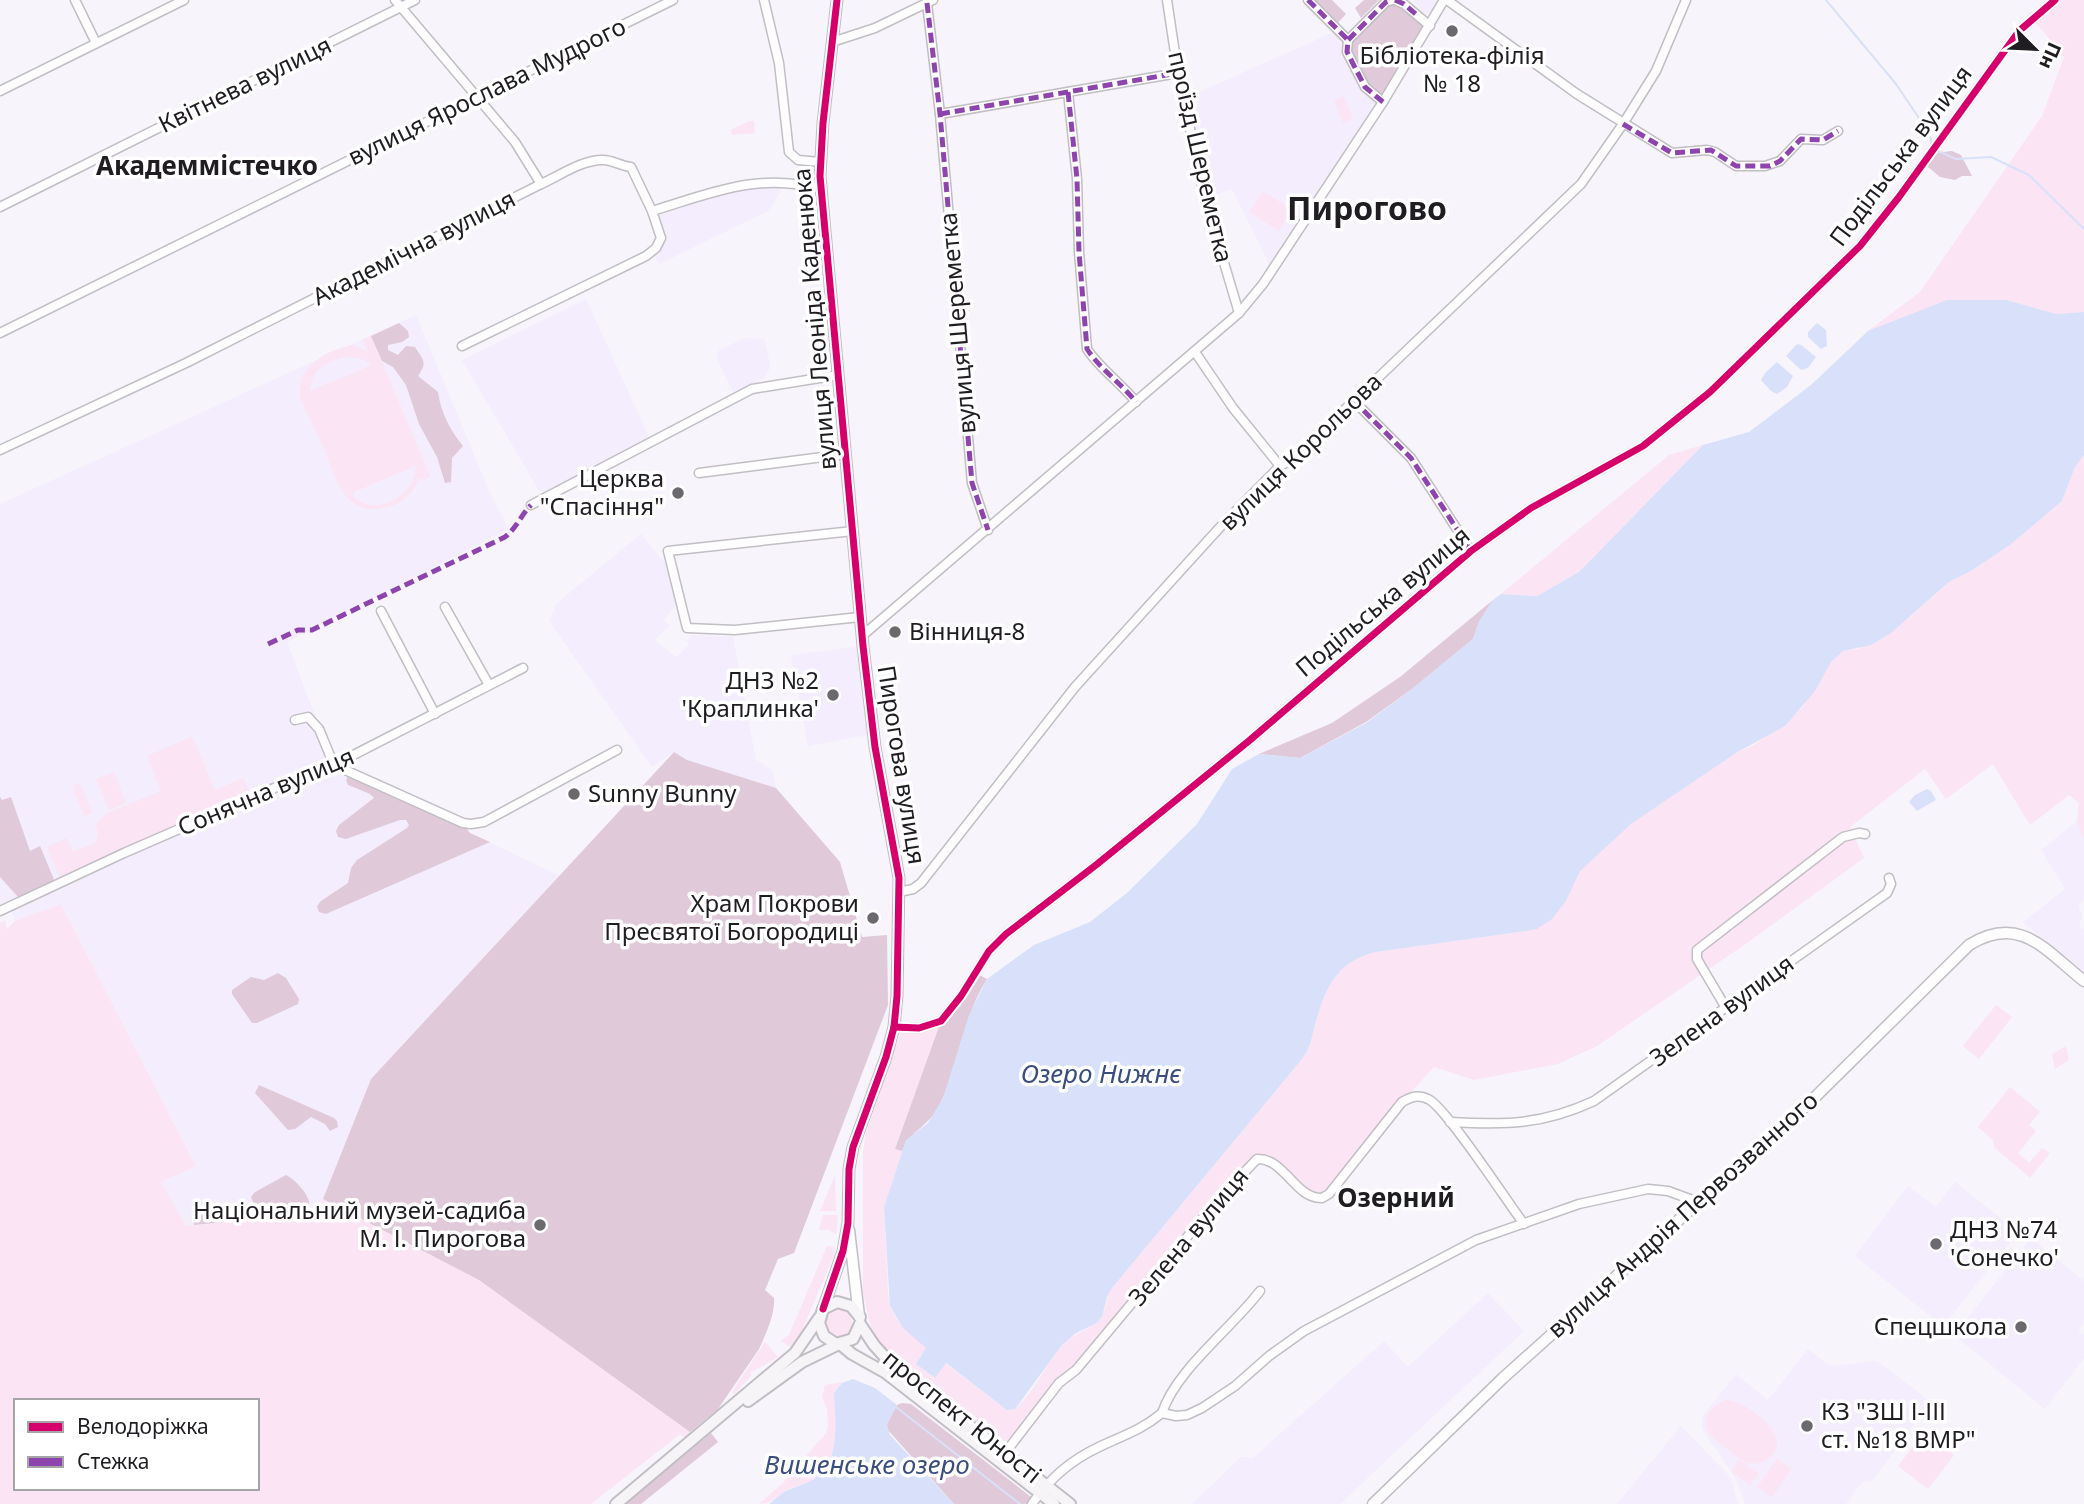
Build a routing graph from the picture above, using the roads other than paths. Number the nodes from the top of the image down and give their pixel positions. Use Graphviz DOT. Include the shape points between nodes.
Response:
graph roads {
  1 [pos="75,0"];
  2 [pos="184,0"];
  3 [pos="415,0"];
  4 [pos="673,0"];
  5 [pos="764,0"];
  6 [pos="837,0"];
  7 [pos="1167,0"];
  8 [pos="1308,0"];
  9 [pos="1394,0"];
  10 [pos="1446,0"];
  11 [pos="1686,0"];
  12 [pos="2055,0"];
  13 [pos="930,1"];
  14 [pos="398,4"];
  15 [pos="1430,26"];
  16 [pos="1348,40"];
  17 [pos="832,42"];
  18 [pos="96,43"];
  19 [pos="1178,73"];
  20 [pos="0,91"];
  21 [pos="1068,92"];
  22 [pos="478,97"];
  23 [pos="1383,102"];
  24 [pos="940,114"];
  25 [pos="1623,124"];
  26 [pos="1838,131"];
  27 [pos="820,162"];
  28 [pos="541,184"];
  29 [pos="821,189"];
  30 [pos="0,207"];
  31 [pos="652,211"];
  32 [pos="1239,313"];
  33 [pos="0,333"];
  34 [pos="462,346"];
  35 [pos="1195,352"];
  36 [pos="838,376"];
  37 [pos="1353,400"];
  38 [pos="1136,402"];
  39 [pos="0,450"];
  40 [pos="846,454"];
  41 [pos="1280,466"];
  42 [pos="699,473"];
  43 [pos="531,505"];
  44 [pos="988,530"];
  45 [pos="853,531"];
  46 [pos="1471,551"];
  47 [pos="445,607"];
  48 [pos="381,611"];
  49 [pos="860,617"];
  50 [pos="862,636"];
  51 [pos="523,667"];
  52 [pos="489,685"];
  53 [pos="435,714"];
  54 [pos="295,720"];
  55 [pos="617,750"];
  56 [pos="334,765"];
  57 [pos="1865,834"];
  58 [pos="1889,878"];
  59 [pos="899,892"];
  60 [pos="2,912"];
  61 [pos="2084,981"];
  62 [pos="1726,1008"];
  63 [pos="894,1027"];
  64 [pos="1450,1122"];
  65 [pos="1698,1202"];
  66 [pos="848,1223"];
  67 [pos="1524,1224"];
  68 [pos="1259,1292"];
  69 [pos="821,1314"];
  70 [pos="860,1320"];
  71 [pos="839,1344"];
  72 [pos="852,1354"];
  73 [pos="810,1358"];
  74 [pos="1162,1413"];
  75 [pos="722,1417"];
  76 [pos="1004,1453"];
  77 [pos="1043,1489"];
  78 [pos="616,1504"];
  79 [pos="1032,1504"];
  80 [pos="1054,1504"];
  81 [pos="1070,1504"];
  82 [pos="1373,1504"];
  1 -- 18 [label="street"];
  2 -- 18 [label="street"];
  3 -- 14 [label="street, Квітнева вулиця"];
  4 -- 22 [label="street, вулиця Ярослава Мудрого"];
  5 -- 27 [label="street" via="779,63 789,152 798,160"];
  6 -- 17 [label="street, вулиця Леоніда Каденюка"];
  7 -- 19 [label="street, проїзд Шереметка"];
  8 -- 16 [label="street"];
  9 -- 15 [label="street"];
  9 -- 16 [label="street" via="1386,2"];
  10 -- 15 [label="street, Пирогова вулиця"];
  10 -- 25 [label="street"];
  11 -- 25 [label="street, вулиця Корольова" via="1660,62"];
  12 -- 46 [label="street, Подільська вулиця" via="2019,31 1860,246 1710,392 1643,446 1531,508"];
  13 -- 17 [label="street" via="875,28"];
  13 -- 24 [label="street, вулиця Шереметка"];
  14 -- 22 [label="street"];
  14 -- 30 [label="street, Квітнева вулиця"];
  15 -- 23 [label="street, Пирогова вулиця"];
  16 -- 23 [label="street" via="1347,52 1365,87"];
  17 -- 27 [label="street, вулиця Леоніда Каденюка"];
  18 -- 20 [label="street"];
  19 -- 21 [label="street"];
  19 -- 32 [label="street, проїзд Шереметка" via="1205,199"];
  21 -- 24 [label="street"];
  21 -- 38 [label="street" via="1087,349"];
  22 -- 28 [label="street" via="522,150"];
  22 -- 33 [label="street, вулиця Ярослава Мудрого"];
  23 -- 32 [label="street, Пирогова вулиця"];
  24 -- 44 [label="street, вулиця Шереметка" via="972,483"];
  25 -- 26 [label="street" via="1672,153 1711,150 1745,168 1773,165 1801,139 1824,140"];
  25 -- 37 [label="street, вулиця Корольова" via="1581,184"];
  27 -- 29 [label="street, вулиця Леоніда Каденюка"];
  28 -- 31 [label="street, Академічна вулиця" via="590,161 606,160 631,167"];
  28 -- 39 [label="street, Академічна вулиця" via="186,363"];
  29 -- 31 [label="street" via="765,181"];
  29 -- 36 [label="street, вулиця Леоніда Каденюка"];
  31 -- 34 [label="street, Академічна вулиця" via="661,238 646,256"];
  32 -- 35 [label="street, Пирогова вулиця"];
  35 -- 38 [label="street, Пирогова вулиця"];
  35 -- 41 [label="street"];
  36 -- 40 [label="street, вулиця Леоніда Каденюка"];
  36 -- 43 [label="street" via="752,389"];
  37 -- 41 [label="street, вулиця Корольова" via="1293,459"];
  37 -- 46 [label="street" via="1411,458"];
  38 -- 44 [label="street, Пирогова вулиця"];
  40 -- 42 [label="street"];
  40 -- 45 [label="street, вулиця Леоніда Каденюка"];
  41 -- 59 [label="street, вулиця Корольова" via="1075,687 921,883"];
  44 -- 50 [label="street, Пирогова вулиця"];
  45 -- 49 [label="street, вулиця Леоніда Каденюка"];
  45 -- 49 [label="street" via="668,551 687,628 735,630"];
  46 -- 63 [label="street, Подільська вулиця" via="1250,740 1006,934 941,1021 919,1028"];
  47 -- 52 [label="street"];
  48 -- 53 [label="street"];
  49 -- 50 [label="street, вулиця Леоніда Каденюка"];
  50 -- 59 [label="street, Пирогова вулиця" via="875,747 898,860"];
  51 -- 52 [label="street, Сонячна вулиця"];
  52 -- 53 [label="street, Сонячна вулиця"];
  53 -- 56 [label="street, Сонячна вулиця"];
  54 -- 56 [label="street" via="308,717 319,729"];
  55 -- 56 [label="street" via="475,824 463,823"];
  56 -- 60 [label="street, Сонячна вулиця" via="124,853"];
  57 -- 62 [label="street" via="1843,837 1697,950 1697,959"];
  58 -- 62 [label="street, Зелена вулиця" via="1887,893"];
  59 -- 63 [label="street, Пирогова вулиця"];
  61 -- 65 [label="street, вулиця Андрія Первозванного" via="2029,937 2016,932 1974,942 1820,1093"];
  62 -- 64 [label="street, Зелена вулиця" via="1583,1106 1525,1123"];
  63 -- 66 [label="street, Пирогова вулиця" via="853,1147"];
  64 -- 67 [label="street, Зелена вулиця"];
  64 -- 76 [label="street, Зелена вулиця" via="1427,1098 1411,1097 1402,1102 1322,1198 1308,1195 1271,1161 1252,1162 1076,1370 1059,1383"];
  65 -- 67 [label="street" via="1648,1189 1579,1204"];
  65 -- 82 [label="street, вулиця Андрія Первозванного" via="1503,1378"];
  66 -- 69 [label="street, Пирогова вулиця"];
  66 -- 70 [label="street, Пирогова вулиця"];
  67 -- 74 [label="street" via="1476,1240 1304,1331 1202,1408 1187,1415"];
  68 -- 74 [label="street" via="1174,1386"];
  69 -- 70 [label="main road" via="837,1302 844,1303"];
  69 -- 71 [label="main road" via="820,1330 829,1341"];
  69 -- 75 [label="main road, Пирогова вулиця" via="796,1353"];
  70 -- 71 [label="main road" via="853,1339"];
  70 -- 76 [label="main road, проспект Юності" via="892,1365"];
  71 -- 72 [label="main road, проспект Юності"];
  71 -- 73 [label="main road, Пирогова вулиця"];
  72 -- 73 [label="main road"];
  72 -- 77 [label="main road, проспект Юності" via="886,1373"];
  73 -- 75 [label="main road, Пирогова вулиця"];
  74 -- 77 [label="street" via="1143,1428 1067,1465"];
  75 -- 78 [label="main road, Пирогова вулиця"];
  76 -- 77 [label="main road, проспект Юності"];
  77 -- 79 [label="street"];
  77 -- 80 [label="main road, проспект Юності"];
  77 -- 81 [label="main road, проспект Юності"];
}
